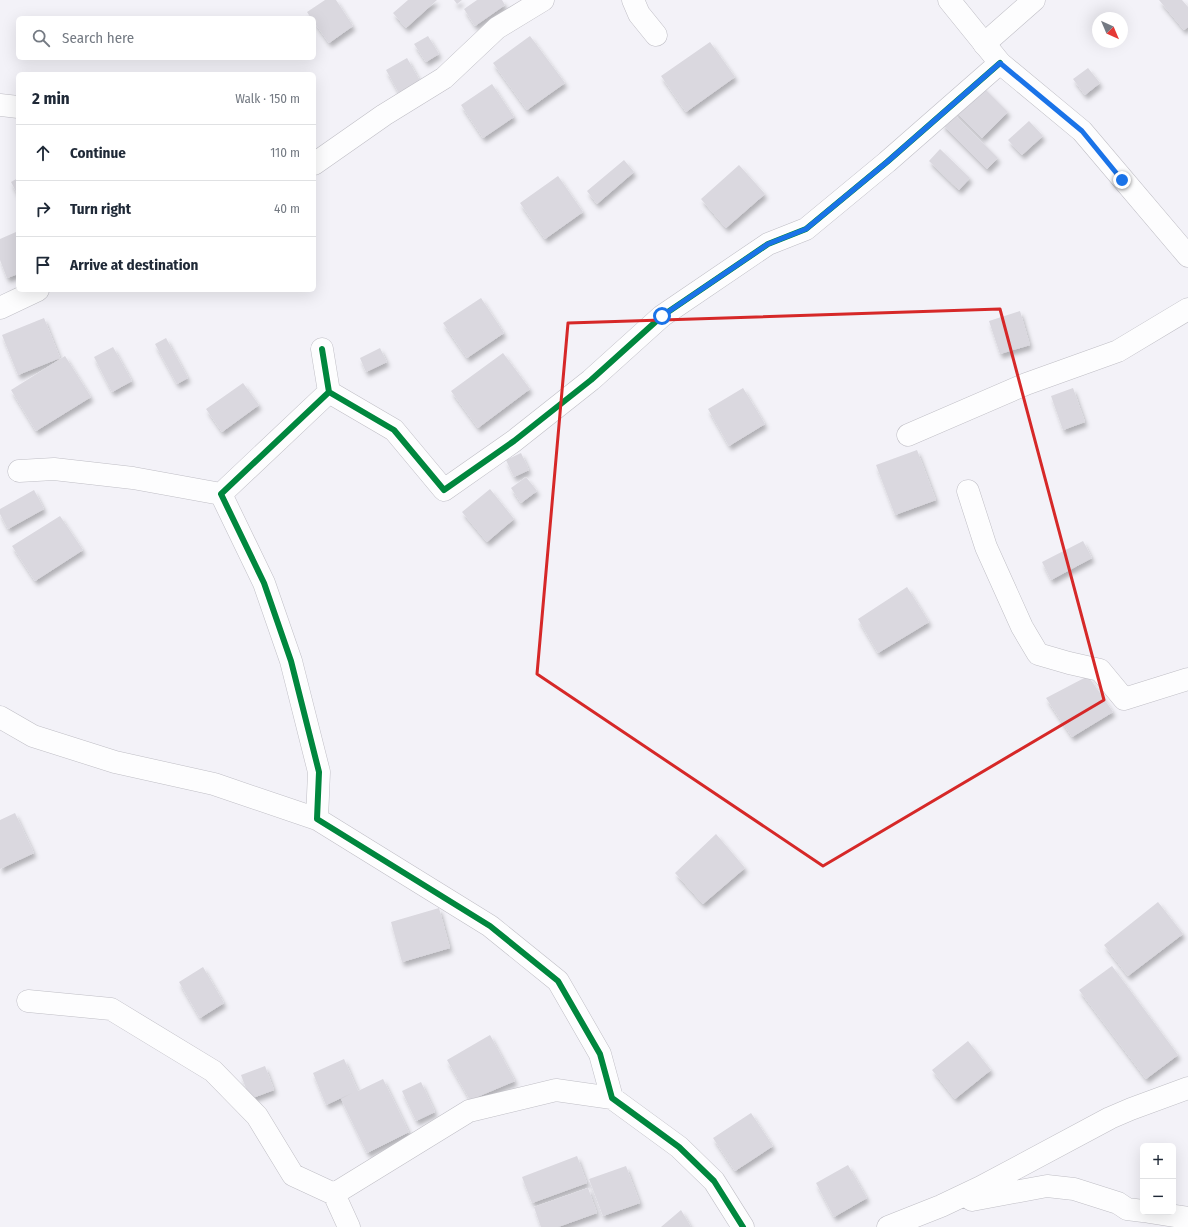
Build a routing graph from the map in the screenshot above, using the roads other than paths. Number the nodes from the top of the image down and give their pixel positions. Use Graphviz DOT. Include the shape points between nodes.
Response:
graph roads {
  1 [pos="543,0"];
  2 [pos="633,0"];
  3 [pos="948,0"];
  4 [pos="1034,0"];
  5 [pos="656,36"];
  6 [pos="984,44"];
  7 [pos="1000,63"];
  8 [pos="0,105"];
  9 [pos="16,107"];
  10 [pos="316,163"];
  11 [pos="1188,256"];
  12 [pos="34,292"];
  13 [pos="0,308"];
  14 [pos="1188,309"];
  15 [pos="322,349"];
  16 [pos="329,392"];
  17 [pos="908,435"];
  18 [pos="19,471"];
  19 [pos="968,491"];
  20 [pos="221,494"];
  21 [pos="1188,679"];
  22 [pos="0,717"];
  23 [pos="317,819"];
  24 [pos="28,1001"];
  25 [pos="1188,1088"];
  26 [pos="612,1098"];
  27 [pos="334,1194"];
  28 [pos="941,1206"];
  29 [pos="1140,1210"];
  30 [pos="1168,1215"];
  31 [pos="1188,1218"];
  32 [pos="349,1227"];
  33 [pos="743,1227"];
  34 [pos="888,1227"];
  1 -- 10 [label="street" via="497,28 444,78 384,115"];
  2 -- 5 [label="street" via="639,14"];
  3 -- 6 [label="street"];
  4 -- 6 [label="street"];
  6 -- 7 [label="street"];
  7 -- 11 [label="street" via="1082,131"];
  7 -- 16 [label="street" via="806,229 768,244 662,316 591,380 514,441 444,490 394,430"];
  8 -- 9 [label="street"];
  12 -- 13 [label="street"];
  14 -- 17 [label="street" via="1118,351 1026,384"];
  15 -- 16 [label="street"];
  16 -- 20 [label="street"];
  18 -- 20 [label="street" via="54,469 134,478"];
  19 -- 21 [label="street" via="986,547 1022,627 1038,654 1100,670 1124,699"];
  20 -- 23 [label="street" via="264,583 291,661 319,772"];
  22 -- 23 [label="street" via="33,736 115,762 214,784"];
  23 -- 26 [label="street" via="490,926 558,981 600,1054"];
  24 -- 27 [label="street" via="111,1009 213,1071 257,1116 294,1175"];
  25 -- 28 [label="street" via="1110,1118"];
  26 -- 27 [label="street" via="556,1090 469,1111"];
  26 -- 33 [label="street" via="679,1147 714,1181"];
  27 -- 32 [label="street"];
  28 -- 29 [label="street" via="1047,1186 1074,1189"];
  28 -- 34 [label="street"];
  30 -- 31 [label="street"];
}
